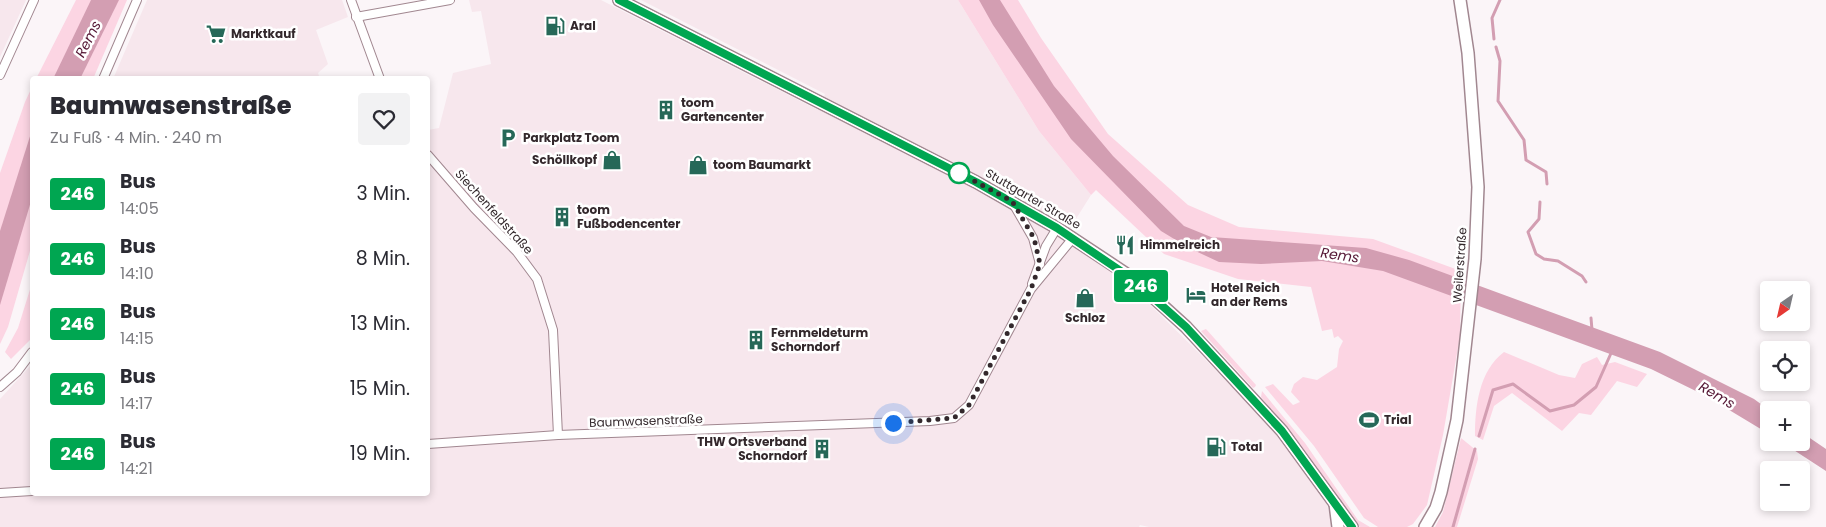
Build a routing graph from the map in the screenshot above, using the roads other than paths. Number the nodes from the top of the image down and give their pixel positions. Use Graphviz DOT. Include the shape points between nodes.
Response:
graph roads {
  1 [pos="34,0"];
  2 [pos="137,0"];
  3 [pos="351,0"];
  4 [pos="450,0"];
  5 [pos="619,0"];
  6 [pos="1460,0"];
  7 [pos="356,17"];
  8 [pos="0,75"];
  9 [pos="104,76"];
  10 [pos="379,76"];
  11 [pos="430,156"];
  12 [pos="1012,201"];
  13 [pos="1057,228"];
  14 [pos="1074,238"];
  15 [pos="1040,264"];
  16 [pos="1031,289"];
  17 [pos="30,355"];
  18 [pos="0,387"];
  19 [pos="558,435"];
  20 [pos="430,444"];
  21 [pos="30,491"];
  22 [pos="0,493"];
  23 [pos="1334,502"];
  24 [pos="1338,527"];
  25 [pos="1352,527"];
  26 [pos="1425,527"];
  1 -- 8 [label="street"];
  2 -- 9 [label="street"];
  3 -- 7 [label="street"];
  4 -- 7 [label="street"];
  5 -- 12 [label="main road, Stuttgarter Straße"];
  6 -- 26 [label="main road, Weilerstraße" via="1468,52 1478,187 1475,259 1458,420 1436,508"];
  7 -- 10 [label="street"];
  11 -- 19 [label="street, Siechenfeldstraße" via="517,252 537,279 553,330"];
  12 -- 13 [label="main road, Stuttgarter Straße"];
  12 -- 15 [label="street" via="1034,238"];
  13 -- 14 [label="main road, Stuttgarter Straße"];
  13 -- 15 [label="street, Baumwasenstraße"];
  14 -- 16 [label="street, Baumwasenstraße"];
  14 -- 23 [label="main road, Stuttgarter Straße" via="1131,278 1186,327 1282,431"];
  15 -- 16 [label="street, Baumwasenstraße"];
  16 -- 19 [label="street, Baumwasenstraße" via="969,405 954,418 930,422"];
  17 -- 18 [label="street"];
  19 -- 20 [label="street, Baumwasenstraße"];
  21 -- 22 [label="street"];
  23 -- 24 [label="main road, Stuttgarter Straße"];
  23 -- 25 [label="main road, Stuttgarter Straße"];
}
